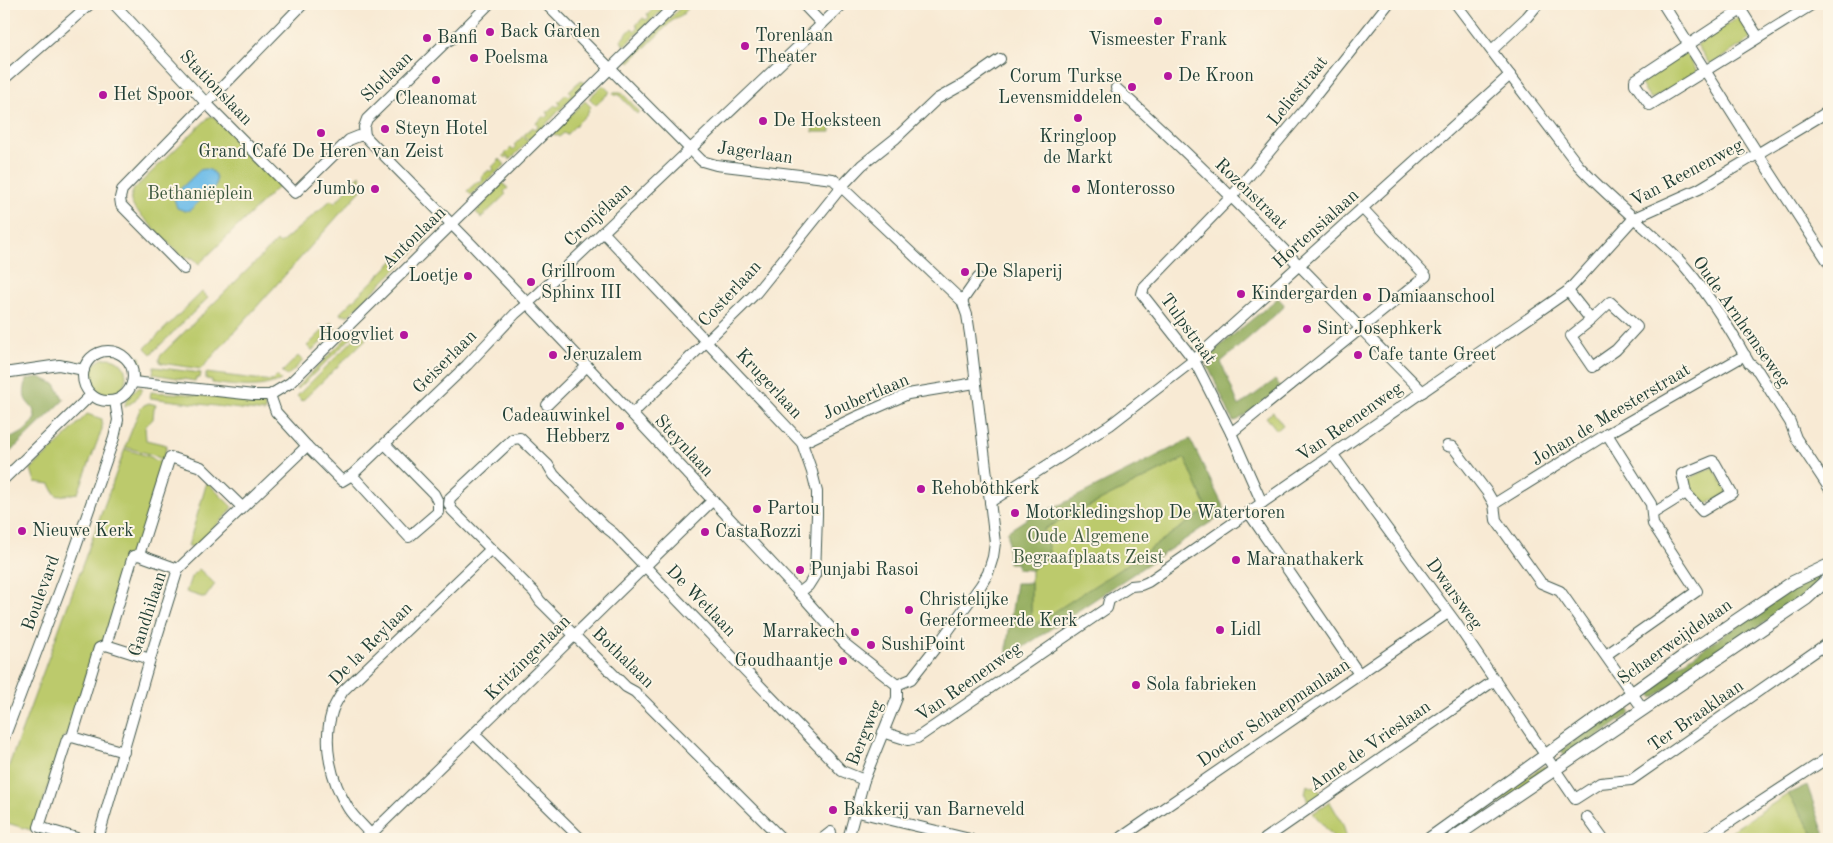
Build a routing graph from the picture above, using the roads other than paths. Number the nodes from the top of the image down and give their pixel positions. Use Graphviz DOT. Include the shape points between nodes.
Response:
graph roads {
  1 [pos="90,4"];
  2 [pos="114,4"];
  3 [pos="303,4"];
  4 [pos="489,4"];
  5 [pos="546,4"];
  6 [pos="676,4"];
  7 [pos="803,4"];
  8 [pos="844,4"];
  9 [pos="1388,4"];
  10 [pos="1456,4"];
  11 [pos="1538,4"];
  12 [pos="1663,4"];
  13 [pos="1813,4"];
  14 [pos="822,24"];
  15 [pos="1758,37"];
  16 [pos="1689,44"];
  17 [pos="1492,50"];
  18 [pos="1000,59"];
  19 [pos="609,68"];
  20 [pos="1706,71"];
  21 [pos="1510,76"];
  22 [pos="4,79"];
  23 [pos="1116,88"];
  24 [pos="207,104"];
  25 [pos="1829,111"];
  26 [pos="365,136"];
  27 [pos="690,151"];
  28 [pos="1758,154"];
  29 [pos="842,186"];
  30 [pos="1232,196"];
  31 [pos="1362,208"];
  32 [pos="1634,218"];
  33 [pos="452,224"];
  34 [pos="602,232"];
  35 [pos="1827,257"];
  36 [pos="1300,265"];
  37 [pos="184,269"];
  38 [pos="978,278"];
  39 [pos="1568,291"];
  40 [pos="962,301"];
  41 [pos="528,303"];
  42 [pos="967,315"];
  43 [pos="1591,320"];
  44 [pos="1360,329"];
  45 [pos="708,342"];
  46 [pos="1745,355"];
  47 [pos="1194,360"];
  48 [pos="587,366"];
  49 [pos="84,370"];
  50 [pos="4,373"];
  51 [pos="133,382"];
  52 [pos="975,383"];
  53 [pos="1423,392"];
  54 [pos="91,395"];
  55 [pos="270,395"];
  56 [pos="115,401"];
  57 [pos="546,405"];
  58 [pos="632,414"];
  59 [pos="1231,433"];
  60 [pos="1607,434"];
  61 [pos="802,443"];
  62 [pos="385,444"];
  63 [pos="306,446"];
  64 [pos="1447,446"];
  65 [pos="1333,454"];
  66 [pos="352,475"];
  67 [pos="4,479"];
  68 [pos="1829,488"];
  69 [pos="1686,493"];
  70 [pos="450,498"];
  71 [pos="713,500"];
  72 [pos="990,502"];
  73 [pos="1262,503"];
  74 [pos="1494,504"];
  75 [pos="242,507"];
  76 [pos="1248,513"];
  77 [pos="1652,514"];
  78 [pos="491,549"];
  79 [pos="139,555"];
  80 [pos="1829,565"];
  81 [pos="646,567"];
  82 [pos="178,569"];
  83 [pos="1829,578"];
  84 [pos="799,593"];
  85 [pos="1448,613"];
  86 [pos="575,634"];
  87 [pos="1829,642"];
  88 [pos="106,645"];
  89 [pos="1606,656"];
  90 [pos="150,659"];
  91 [pos="1359,674"];
  92 [pos="1495,680"];
  93 [pos="897,685"];
  94 [pos="1632,694"];
  95 [pos="1643,709"];
  96 [pos="883,732"];
  97 [pos="474,734"];
  98 [pos="72,737"];
  99 [pos="4,738"];
  100 [pos="124,752"];
  101 [pos="1546,755"];
  102 [pos="1829,758"];
  103 [pos="1555,770"];
  104 [pos="864,780"];
  105 [pos="854,811"];
  106 [pos="1587,817"];
  107 [pos="831,832"];
  108 [pos="369,837"];
  109 [pos="80,839"];
  110 [pos="98,839"];
  111 [pos="581,839"];
  112 [pos="782,839"];
  113 [pos="822,839"];
  114 [pos="848,839"];
  115 [pos="970,839"];
  116 [pos="1119,839"];
  117 [pos="1266,839"];
  118 [pos="1429,839"];
  119 [pos="1452,839"];
  120 [pos="1603,839"];
  121 [pos="1704,839"];
  1 -- 22 [label="street"];
  2 -- 24 [label="street, Stationslaan"];
  3 -- 24 [label="street"];
  4 -- 26 [label="street, Slotlaan" via="367,119"];
  5 -- 19 [label="street, Jagerlaan"];
  6 -- 19 [label="street, Antonlaan"];
  7 -- 14 [label="street"];
  8 -- 14 [label="street, Cronjélaan"];
  9 -- 30 [label="street, Leliestraat"];
  10 -- 17 [label="street, Oude Arnhemseweg"];
  11 -- 17 [label="street"];
  12 -- 16 [label="street"];
  13 -- 15 [label="street"];
  14 -- 27 [label="street, Cronjélaan"];
  15 -- 16 [label="street" via="1741,10"];
  15 -- 20 [label="street"];
  16 -- 20 [label="street"];
  16 -- 20 [label="street" via="1636,80 1635,84 1650,105"];
  17 -- 21 [label="street, Oude Arnhemseweg"];
  18 -- 29 [label="street, Costerlaan" via="936,99"];
  19 -- 27 [label="street, Jagerlaan"];
  19 -- 33 [label="street, Antonlaan"];
  20 -- 28 [label="street"];
  21 -- 31 [label="street, Hortensialaan"];
  21 -- 32 [label="street, Oude Arnhemseweg" via="1578,165"];
  23 -- 30 [label="street, Rozenstraat"];
  24 -- 26 [label="street, Stationslaan" via="295,193 349,140"];
  24 -- 37 [label="street" via="122,190 120,198 121,205"];
  25 -- 28 [label="street, Van Reenenweg"];
  26 -- 33 [label="street, Steynlaan"];
  27 -- 29 [label="street, Jagerlaan" via="702,162 833,179"];
  27 -- 34 [label="street, Cronjélaan"];
  28 -- 32 [label="street, Van Reenenweg" via="1699,189"];
  28 -- 35 [label="street"];
  29 -- 40 [label="street, Jagerlaan"];
  29 -- 45 [label="street, Costerlaan" via="756,294"];
  30 -- 36 [label="street, Rozenstraat"];
  30 -- 47 [label="street, Tulpstraat" via="1144,287 1142,294"];
  31 -- 36 [label="street, Hortensialaan"];
  31 -- 44 [label="street" via="1426,276"];
  32 -- 39 [label="street, Van Reenenweg"];
  32 -- 46 [label="street, Oude Arnhemseweg" via="1693,277"];
  33 -- 41 [label="street, Steynlaan"];
  33 -- 55 [label="street, Antonlaan" via="290,384"];
  34 -- 41 [label="street, Cronjélaan"];
  34 -- 45 [label="street, Krugerlaan"];
  36 -- 44 [label="street, Rozenstraat"];
  36 -- 47 [label="street, Hortensialaan"];
  38 -- 40 [label="street"];
  39 -- 43 [label="street"];
  39 -- 53 [label="street, Van Reenenweg"];
  40 -- 42 [label="street, Jagerlaan"];
  41 -- 48 [label="street, Steynlaan"];
  41 -- 62 [label="street, Geiserlaan"];
  42 -- 52 [label="street, Bergweg"];
  43 -- 43 [label="street" via="1571,336 1592,367 1616,350 1637,328 1610,302"];
  44 -- 53 [label="street, Rozenstraat"];
  44 -- 59 [label="street"];
  45 -- 58 [label="street, Costerlaan"];
  45 -- 61 [label="street, Krugerlaan"];
  46 -- 60 [label="street, Johan de Meesterstraat"];
  46 -- 68 [label="street, Oude Arnhemseweg"];
  47 -- 59 [label="street, Tulpstraat"];
  47 -- 72 [label="street, Hortensialaan" via="1110,424"];
  48 -- 57 [label="street"];
  48 -- 58 [label="street, Steynlaan"];
  49 -- 50 [label="street" via="59,365"];
  49 -- 51 [label="street" via="95,355 104,351 116,352 129,361 134,373"];
  49 -- 54 [label="street" via="84,385"];
  51 -- 55 [label="street"];
  51 -- 56 [label="street" via="127,394"];
  52 -- 61 [label="street, Joubertlaan" via="908,394"];
  52 -- 72 [label="street, Bergweg"];
  53 -- 65 [label="street, Van Reenenweg"];
  54 -- 56 [label="street" via="102,401"];
  54 -- 67 [label="street"];
  55 -- 63 [label="street" via="276,412"];
  56 -- 99 [label="street, Boulevard" via="118,420 114,438"];
  58 -- 71 [label="street, Steynlaan"];
  59 -- 73 [label="street, Tulpstraat"];
  60 -- 74 [label="street, Johan de Meesterstraat"];
  60 -- 77 [label="street" via="1650,504"];
  61 -- 84 [label="street, Krugerlaan" via="817,492 817,515 814,575"];
  62 -- 66 [label="street, Geiserlaan"];
  62 -- 66 [label="street" via="434,494 438,512 409,537"];
  63 -- 66 [label="street" via="342,481"];
  63 -- 75 [label="street, Gandhilaan"];
  64 -- 74 [label="street" via="1453,447"];
  65 -- 73 [label="street, Van Reenenweg"];
  65 -- 85 [label="street, Dwarsweg"];
  69 -- 69 [label="street" via="1702,511 1732,493 1713,461 1682,474"];
  69 -- 77 [label="street"];
  70 -- 78 [label="street, Bothalaan" via="452,510"];
  70 -- 81 [label="street, De Wetlaan" via="513,439 520,438"];
  71 -- 81 [label="street, Kritzingerlaan"];
  71 -- 84 [label="street, Steynlaan"];
  72 -- 93 [label="street, Bergweg" via="995,543 988,573 911,679"];
  73 -- 76 [label="street, Van Reenenweg"];
  74 -- 89 [label="street" via="1496,520 1541,583 1560,591"];
  75 -- 79 [label="street" via="201,467 170,457"];
  75 -- 82 [label="street, Gandhilaan"];
  76 -- 91 [label="street"];
  76 -- 96 [label="street, Van Reenenweg" via="1148,582 1131,586 1109,600 1107,608 917,738 908,740"];
  77 -- 89 [label="street" via="1653,524 1697,591"];
  78 -- 86 [label="street, Bothalaan"];
  78 -- 108 [label="street, De la Reylaan" via="343,691 332,711 329,750 334,777 349,810"];
  79 -- 82 [label="street"];
  79 -- 88 [label="street" via="133,556"];
  80 -- 94 [label="street, Schaerweijdelaan" via="1793,582"];
  81 -- 86 [label="street, Kritzingerlaan"];
  81 -- 104 [label="street, De Wetlaan" via="842,771"];
  82 -- 90 [label="street, Gandhilaan"];
  83 -- 95 [label="street, Schaerweijdelaan" via="1806,599"];
  84 -- 93 [label="street, Steynlaan" via="845,644"];
  85 -- 91 [label="street, Doctor Schaepmanlaan"];
  85 -- 92 [label="street, Dwarsweg"];
  86 -- 97 [label="street, Kritzingerlaan"];
  86 -- 112 [label="street, Bothalaan"];
  87 -- 103 [label="street, Ter Braaklaan" via="1631,780 1600,783 1575,799"];
  88 -- 90 [label="street"];
  88 -- 98 [label="street" via="99,648"];
  89 -- 94 [label="street"];
  90 -- 100 [label="street, Gandhilaan"];
  91 -- 116 [label="street, Doctor Schaepmanlaan"];
  92 -- 101 [label="street, Dwarsweg"];
  92 -- 117 [label="street, Anne de Vrieslaan"];
  93 -- 96 [label="street, Bergweg" via="897,698"];
  94 -- 95 [label="street"];
  94 -- 101 [label="street, Schaerweijdelaan"];
  95 -- 103 [label="street, Schaerweijdelaan"];
  96 -- 104 [label="street, Bergweg"];
  97 -- 108 [label="street, Kritzingerlaan"];
  97 -- 111 [label="street"];
  98 -- 100 [label="street"];
  98 -- 109 [label="street" via="67,739 39,827"];
  100 -- 110 [label="street, Gandhilaan"];
  101 -- 103 [label="street"];
  101 -- 118 [label="street, Schaerweijdelaan"];
  102 -- 121 [label="street"];
  103 -- 119 [label="street, Schaerweijdelaan"];
  104 -- 105 [label="street, Bergweg"];
  105 -- 114 [label="street, Bergweg"];
  105 -- 115 [label="street"];
  106 -- 120 [label="street"];
  107 -- 113 [label="street"];
}
